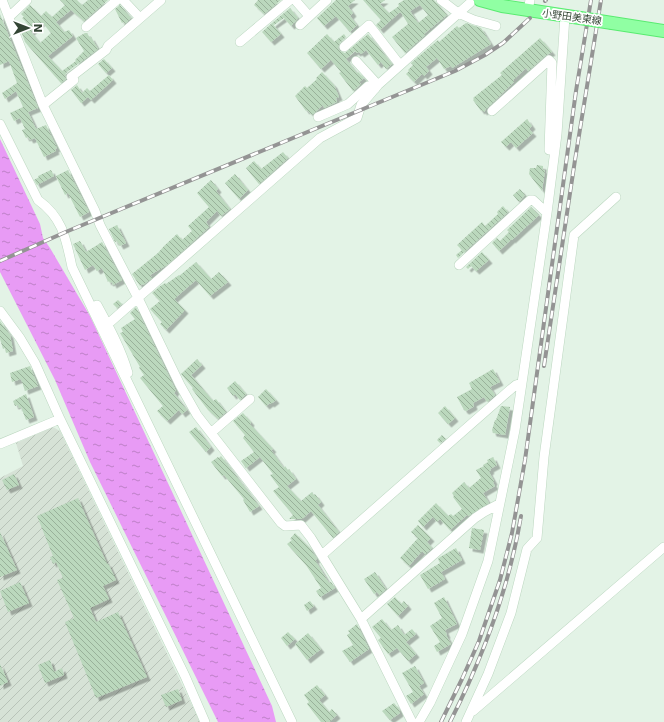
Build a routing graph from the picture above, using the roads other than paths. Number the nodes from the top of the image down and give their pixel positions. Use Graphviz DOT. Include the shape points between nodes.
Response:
graph roads {
  1 [pos="2,0"];
  2 [pos="27,0"];
  3 [pos="118,0"];
  4 [pos="123,0"];
  5 [pos="161,0"];
  6 [pos="290,0"];
  7 [pos="295,0"];
  8 [pos="328,0"];
  9 [pos="441,0"];
  10 [pos="475,2"];
  11 [pos="529,5"];
  12 [pos="458,13"];
  13 [pos="309,16"];
  14 [pos="565,16"];
  15 [pos="9,17"];
  16 [pos="140,18"];
  17 [pos="300,25"];
  18 [pos="496,26"];
  19 [pos="86,27"];
  20 [pos="664,31"];
  21 [pos="240,42"];
  22 [pos="344,48"];
  23 [pos="356,61"];
  24 [pos="400,65"];
  25 [pos="376,87"];
  26 [pos="43,105"];
  27 [pos="492,110"];
  28 [pos="318,117"];
  29 [pos="0,124"];
  30 [pos="553,164"];
  31 [pos="616,197"];
  32 [pos="547,214"];
  33 [pos="459,265"];
  34 [pos="84,292"];
  35 [pos="138,298"];
  36 [pos="0,311"];
  37 [pos="108,324"];
  38 [pos="522,384"];
  39 [pos="132,392"];
  40 [pos="250,399"];
  41 [pos="60,419"];
  42 [pos="212,432"];
  43 [pos="0,444"];
  44 [pos="499,504"];
  45 [pos="664,547"];
  46 [pos="322,555"];
  47 [pos="361,619"];
  48 [pos="468,718"];
  49 [pos="205,722"];
  50 [pos="292,722"];
  51 [pos="412,722"];
  52 [pos="419,722"];
  1 -- 15 [label="street"];
  2 -- 15 [label="street"];
  3 -- 19 [label="street"];
  4 -- 16 [label="street"];
  5 -- 16 [label="street"];
  6 -- 21 [label="street"];
  7 -- 13 [label="street"];
  8 -- 13 [label="street"];
  9 -- 12 [label="street"];
  10 -- 11 [label="main road, 小野田美東線"];
  10 -- 12 [label="street"];
  11 -- 14 [label="main road, 小野田美東線"];
  12 -- 18 [label="street"];
  12 -- 24 [label="street"];
  13 -- 17 [label="street"];
  14 -- 20 [label="main road, 小野田美東線, bridge"];
  14 -- 30 [label="street"];
  15 -- 26 [label="street"];
  16 -- 26 [label="street" via="106,50 71,76 74,80"];
  22 -- 24 [label="street" via="369,25"];
  23 -- 25 [label="street"];
  24 -- 25 [label="street"];
  25 -- 28 [label="street" via="368,86 348,104"];
  25 -- 35 [label="street" via="361,105 357,118 320,138"];
  26 -- 35 [label="street"];
  27 -- 30 [label="street" via="549,60 552,63 548,161"];
  29 -- 34 [label="street" via="38,200 47,206 59,221 66,236 72,268"];
  30 -- 32 [label="street"];
  31 -- 48 [label="street" via="574,235 544,457 537,538 527,548 510,613 488,674"];
  32 -- 33 [label="street" via="538,203 530,200"];
  32 -- 38 [label="street"];
  34 -- 37 [label="street" via="88,292 94,299"];
  34 -- 39 [label="street"];
  35 -- 37 [label="street"];
  35 -- 42 [label="street" via="180,385 197,414"];
  36 -- 41 [label="street" via="34,363"];
  37 -- 39 [label="street" via="124,360"];
  38 -- 44 [label="street"];
  38 -- 46 [label="street" via="511,389"];
  39 -- 50 [label="street"];
  40 -- 42 [label="street"];
  41 -- 43 [label="street"];
  41 -- 49 [label="street"];
  42 -- 46 [label="street" via="281,523 285,526 301,526"];
  44 -- 47 [label="street" via="475,518"];
  44 -- 52 [label="street" via="488,561 471,611 452,658"];
  45 -- 48 [label="street"];
  46 -- 47 [label="street"];
  47 -- 51 [label="street"];
}
